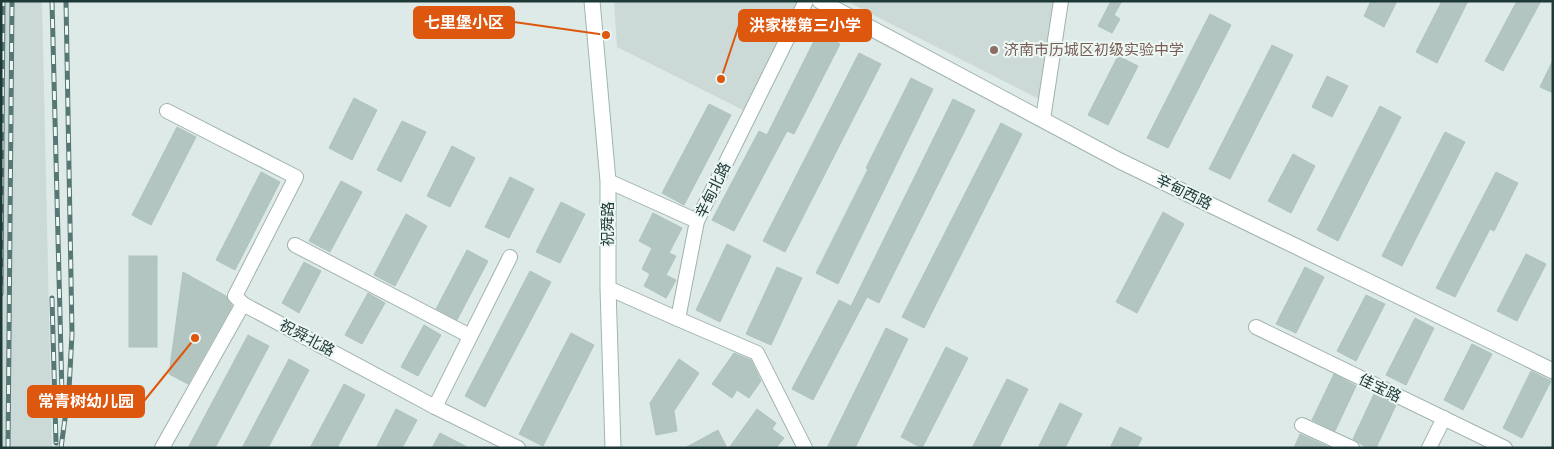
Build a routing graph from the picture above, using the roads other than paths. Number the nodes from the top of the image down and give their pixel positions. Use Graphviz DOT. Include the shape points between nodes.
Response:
graph roads {
  1 [pos="592,1"];
  2 [pos="806,1"];
  3 [pos="820,1"];
  4 [pos="1062,1"];
  5 [pos="167,111"];
  6 [pos="1043,119"];
  7 [pos="608,181"];
  8 [pos="697,221"];
  9 [pos="295,245"];
  10 [pos="510,257"];
  11 [pos="608,288"];
  12 [pos="243,304"];
  13 [pos="678,319"];
  14 [pos="1256,327"];
  15 [pos="470,336"];
  16 [pos="1553,371"];
  17 [pos="435,407"];
  18 [pos="1444,418"];
  19 [pos="1302,425"];
  20 [pos="162,448"];
  21 [pos="518,448"];
  22 [pos="613,448"];
  23 [pos="805,448"];
  24 [pos="1352,448"];
  25 [pos="1429,448"];
  26 [pos="1505,448"];
  1 -- 7 [label="street, 祝舜路"];
  2 -- 8 [label="street, 辛甸北路"];
  3 -- 6 [label="street, 辛甸西路"];
  4 -- 6 [label="street"];
  5 -- 12 [label="street" via="296,177 235,296"];
  6 -- 16 [label="street, 辛甸西路" via="1120,161"];
  7 -- 8 [label="street"];
  7 -- 11 [label="street, 祝舜路"];
  8 -- 13 [label="street, 辛甸北路"];
  9 -- 15 [label="street"];
  10 -- 15 [label="street"];
  11 -- 13 [label="street"];
  11 -- 22 [label="street, 祝舜路"];
  12 -- 17 [label="street, 祝舜北路"];
  12 -- 20 [label="street"];
  13 -- 23 [label="street" via="757,353"];
  14 -- 18 [label="street, 佳宝路"];
  15 -- 17 [label="street"];
  17 -- 21 [label="street, 祝舜北路"];
  18 -- 25 [label="street"];
  18 -- 26 [label="street, 佳宝路"];
  19 -- 24 [label="street"];
}
